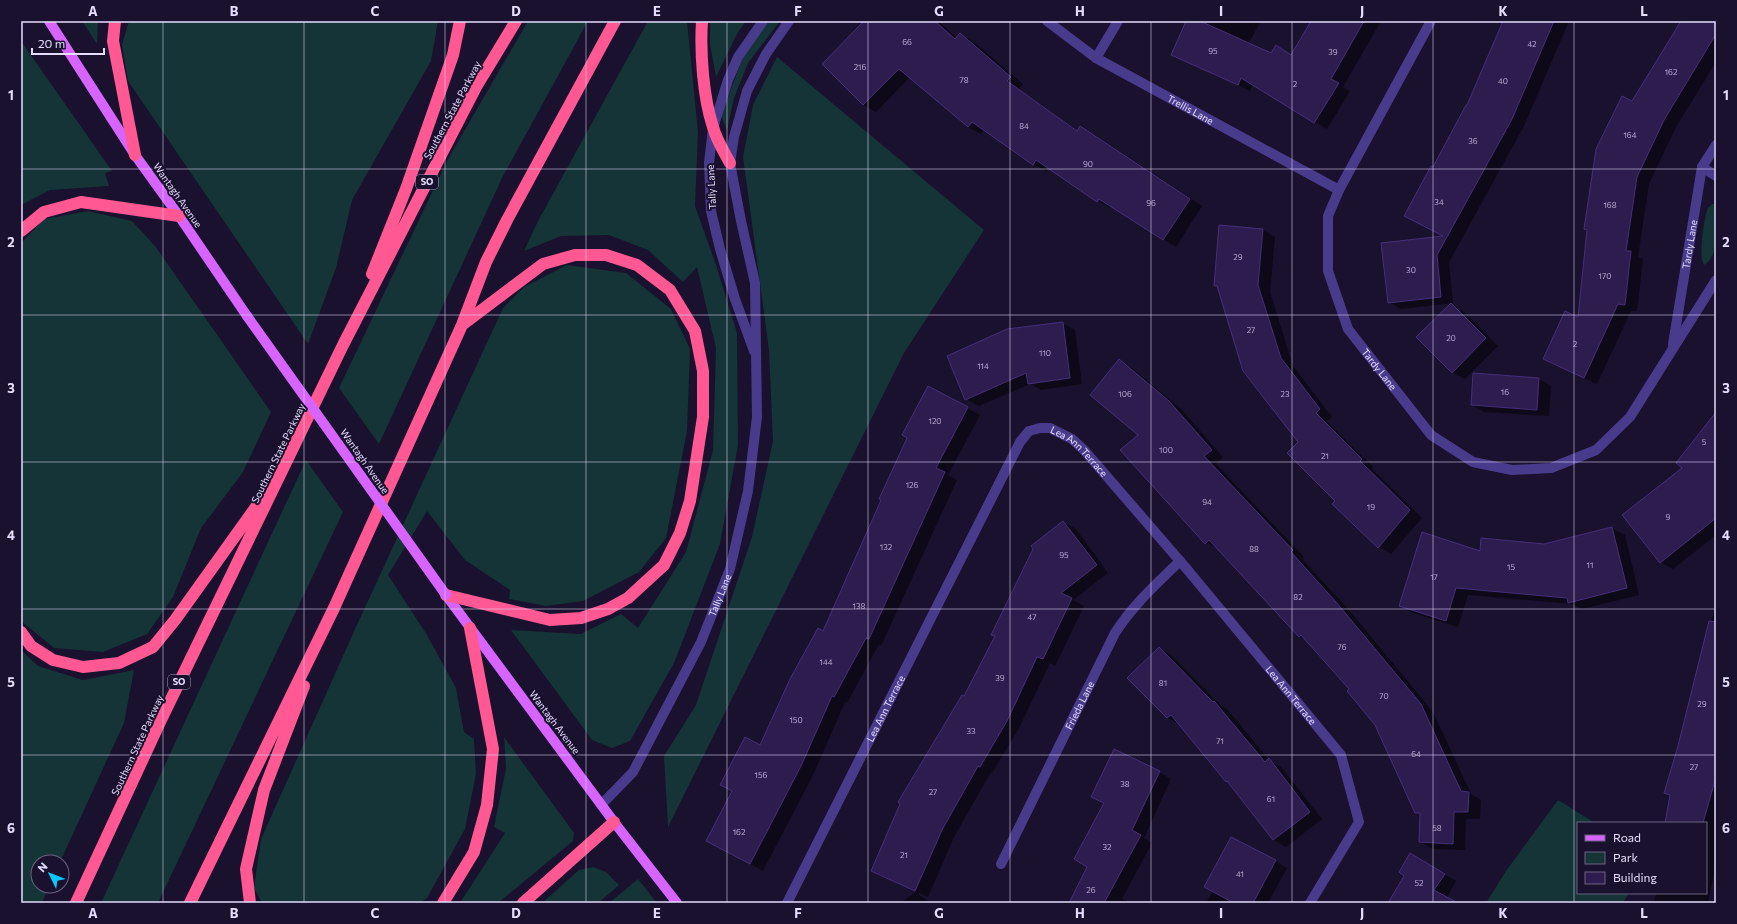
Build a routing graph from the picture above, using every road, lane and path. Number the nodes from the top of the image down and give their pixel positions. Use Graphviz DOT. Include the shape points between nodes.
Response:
graph roads {
  1 [pos="49,21"];
  2 [pos="115,21"];
  3 [pos="460,21"];
  4 [pos="516,21"];
  5 [pos="614,21"];
  6 [pos="702,21"];
  7 [pos="763,21"];
  8 [pos="789,21"];
  9 [pos="1047,21"];
  10 [pos="1118,21"];
  11 [pos="1431,21"];
  12 [pos="1096,58"];
  13 [pos="713,128"];
  14 [pos="1716,145"];
  15 [pos="135,155"];
  16 [pos="730,163"];
  17 [pos="1702,167"];
  18 [pos="1716,176"];
  19 [pos="1339,190"];
  20 [pos="179,216"];
  21 [pos="21,231"];
  22 [pos="1716,280"];
  23 [pos="462,325"];
  24 [pos="343,345"];
  25 [pos="1672,348"];
  26 [pos="756,358"];
  27 [pos="286,463"];
  28 [pos="1180,561"];
  29 [pos="446,595"];
  30 [pos="334,608"];
  31 [pos="470,628"];
  32 [pos="21,632"];
  33 [pos="601,804"];
  34 [pos="614,822"];
  35 [pos="1001,864"];
  36 [pos="76,903"];
  37 [pos="190,903"];
  38 [pos="250,903"];
  39 [pos="443,903"];
  40 [pos="523,903"];
  41 [pos="677,903"];
  42 [pos="787,903"];
  43 [pos="1310,903"];
  1 -- 15 [label="main road, Wantagh Avenue"];
  2 -- 15 [label="highway" via="113,41"];
  3 -- 24 [label="highway" via="453,55 406,189"];
  4 -- 24 [label="highway, Southern State Parkway / SO" via="476,87"];
  5 -- 23 [label="highway" via="486,262"];
  6 -- 13 [label="highway" via="701,41 706,95"];
  7 -- 13 [label="street, Tally Lane" via="738,57"];
  8 -- 16 [label="street, Tally Lane" via="766,54 748,91 734,137"];
  9 -- 12 [label="street, Trellis Lane"];
  10 -- 12 [label="street"];
  11 -- 19 [label="street, Tardy Lane"];
  12 -- 19 [label="street, Trellis Lane"];
  13 -- 16 [label="highway"];
  13 -- 26 [label="street, Tally Lane" via="709,163 711,211 735,299"];
  14 -- 17 [label="street, Tardy Lane"];
  15 -- 20 [label="main road, Wantagh Avenue"];
  16 -- 26 [label="street, Tally Lane" via="755,283"];
  17 -- 18 [label="street"];
  17 -- 25 [label="street, Tardy Lane"];
  19 -- 25 [label="street, Tardy Lane" via="1328,216 1328,271 1348,329 1431,435 1473,462 1512,470 1551,468 1596,450 1630,417"];
  20 -- 21 [label="highway" via="81,202 44,212"];
  20 -- 29 [label="main road, Wantagh Avenue, bridge" via="247,316"];
  22 -- 25 [label="street, Tardy Lane"];
  23 -- 29 [label="highway" via="543,264 575,255 606,255 637,265 670,290 695,331 703,370 703,417 690,501 680,533 664,565 628,598 608,609 581,618 550,620"];
  23 -- 30 [label="highway"];
  24 -- 27 [label="highway, Southern State Parkway / SO"];
  26 -- 33 [label="street, Tally Lane" via="757,417 748,491 730,569 701,642 633,772"];
  27 -- 32 [label="highway" via="239,533 153,647 119,663 83,667 53,660 31,646"];
  27 -- 36 [label="highway, Southern State Parkway / SO" via="160,722"];
  28 -- 35 [label="street, Frieda Lane" via="1141,598 1115,633"];
  28 -- 42 [label="street, Lea Ann Terrace" via="1076,443 1061,432 1050,428 1029,431 1020,442"];
  28 -- 43 [label="street, Lea Ann Terrace" via="1340,755 1358,822"];
  29 -- 31 [label="main road, Wantagh Avenue"];
  30 -- 37 [label="highway"];
  30 -- 38 [label="highway" via="264,790 246,869"];
  31 -- 33 [label="main road, Wantagh Avenue"];
  31 -- 39 [label="highway" via="493,749 487,805 474,852"];
  33 -- 34 [label="main road, Wantagh Avenue"];
  34 -- 40 [label="highway"];
  34 -- 41 [label="main road, Wantagh Avenue"];
}
